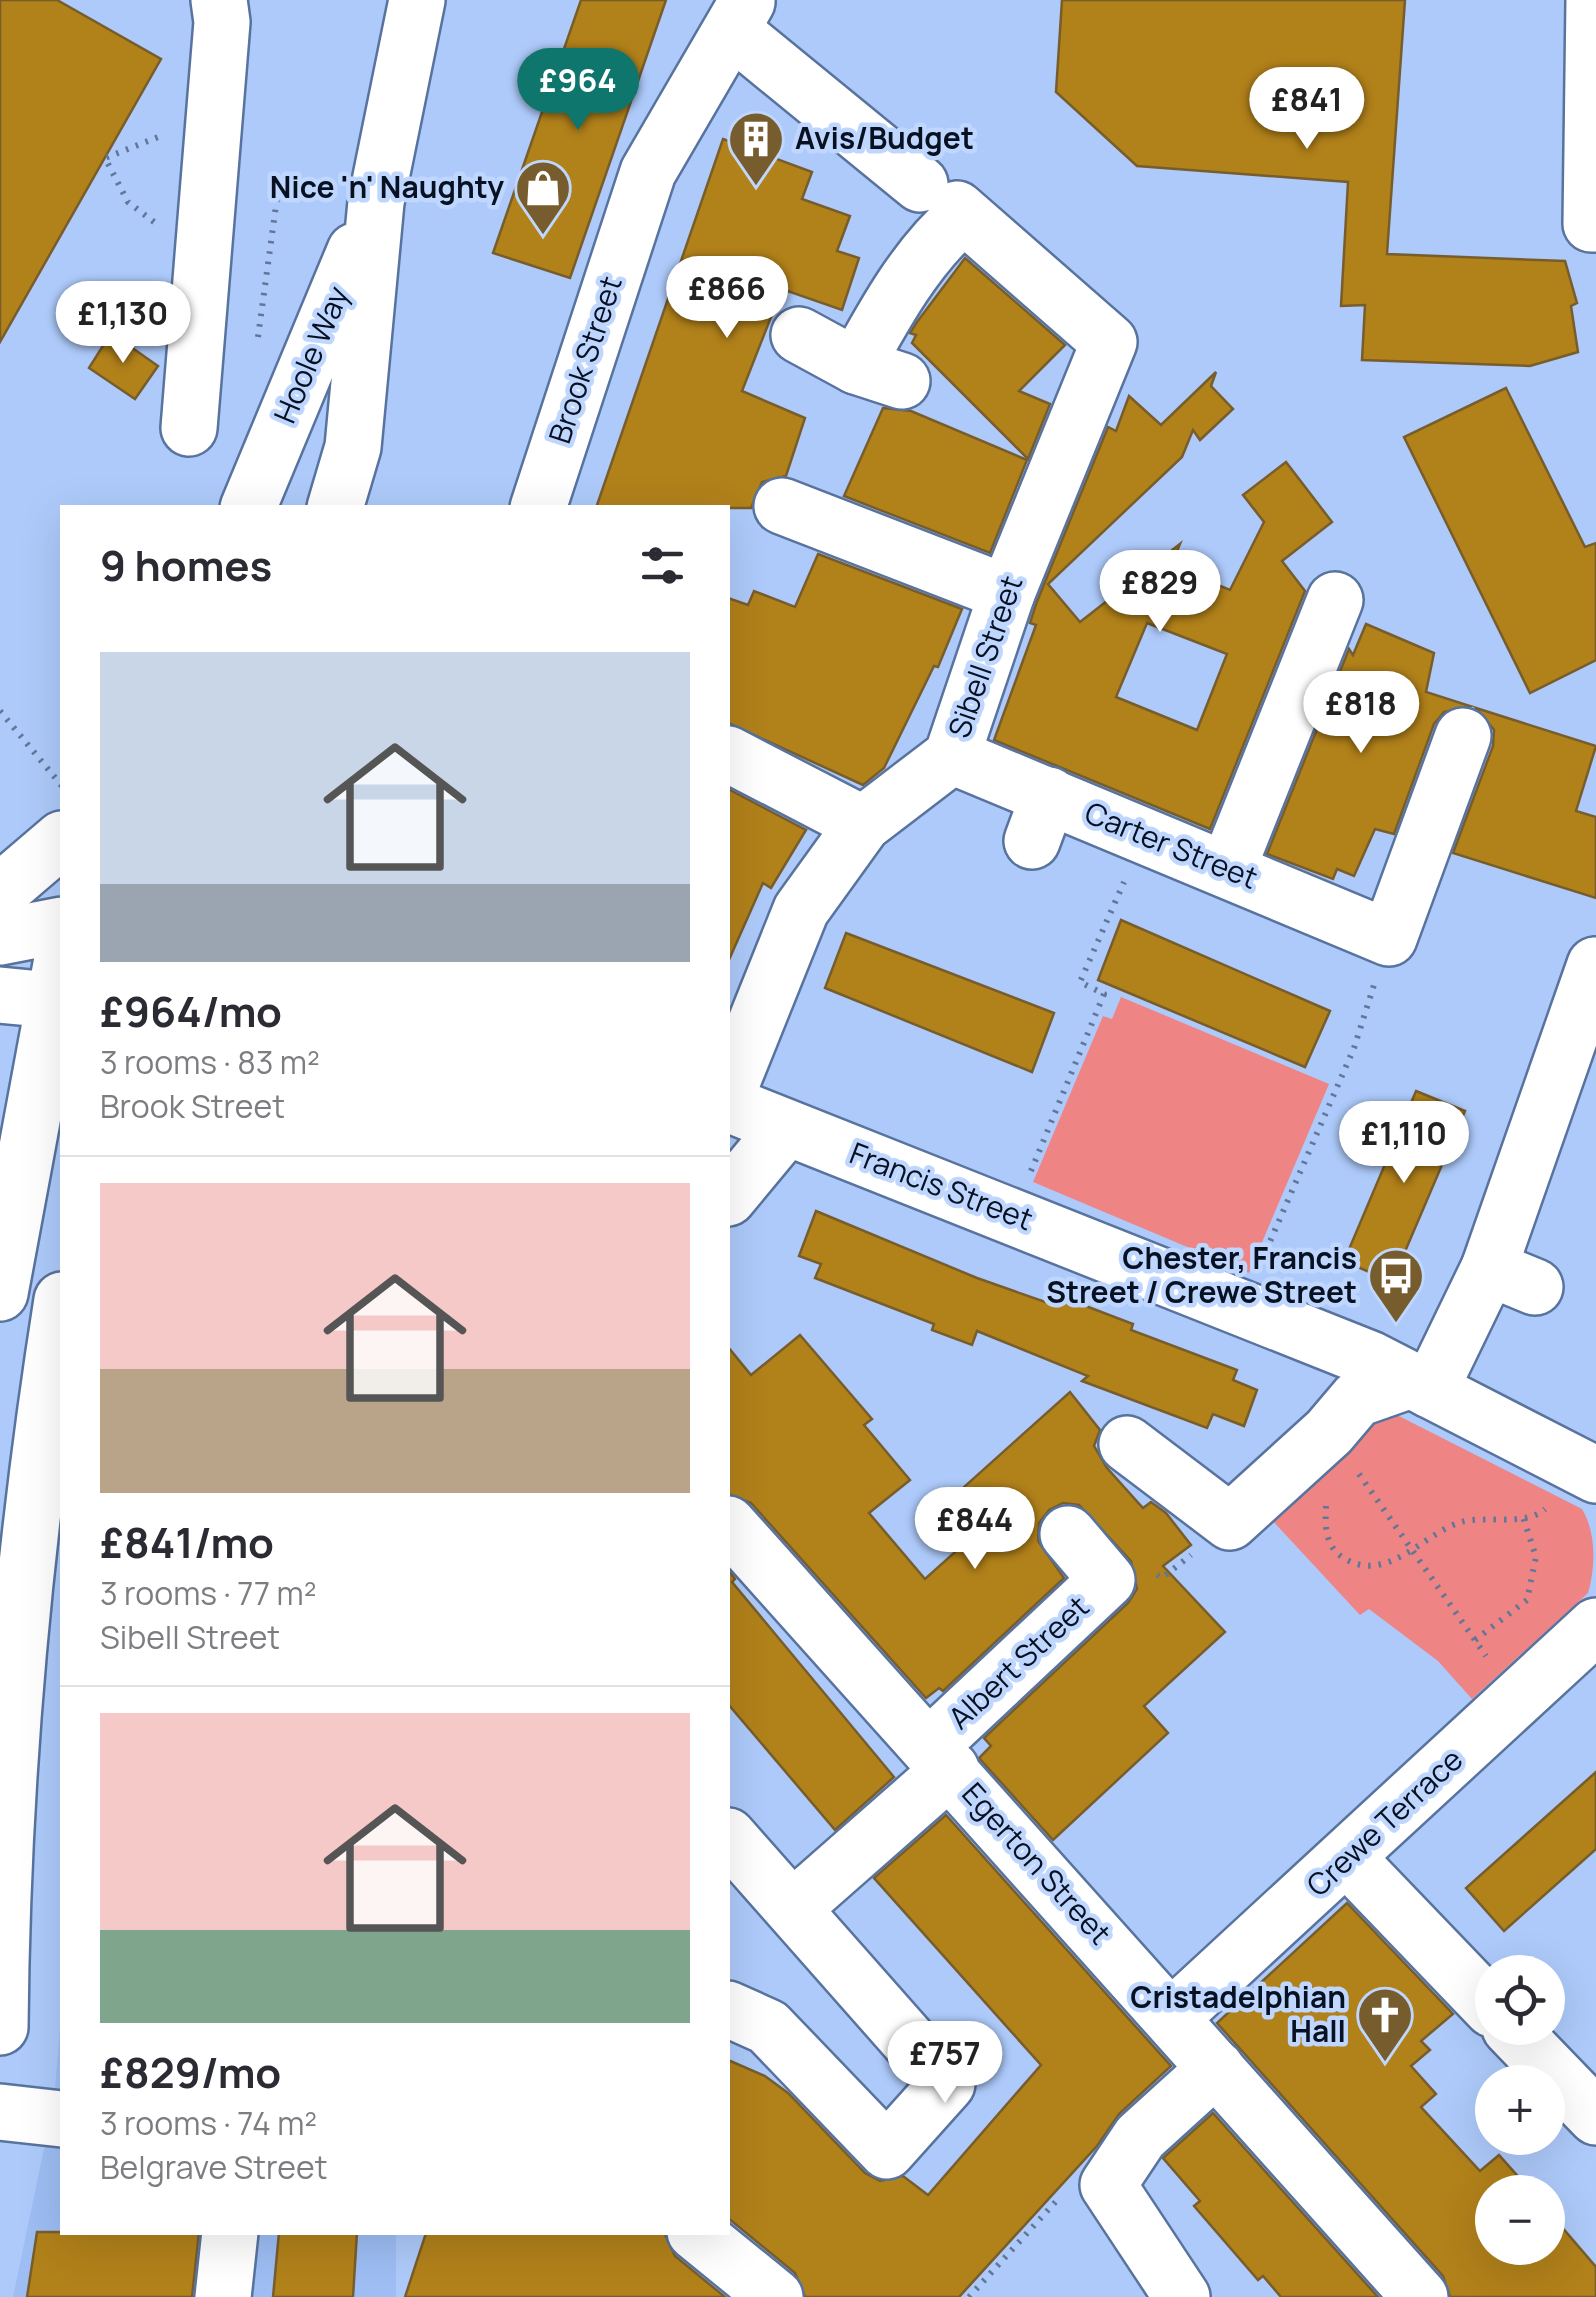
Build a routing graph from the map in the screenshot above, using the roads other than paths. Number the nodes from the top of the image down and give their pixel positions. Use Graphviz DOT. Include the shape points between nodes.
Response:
graph roads {
  1 [pos="219,0"];
  2 [pos="417,0"];
  3 [pos="1594,0"];
  4 [pos="753,8"];
  5 [pos="376,202"];
  6 [pos="947,203"];
  7 [pos="1596,224"];
  8 [pos="798,334"];
  9 [pos="188,428"];
  10 [pos="249,505"];
  11 [pos="335,505"];
  12 [pos="539,505"];
  13 [pos="782,506"];
  14 [pos="1007,593"];
  15 [pos="1334,600"];
  16 [pos="1463,736"];
  17 [pos="730,755"];
  18 [pos="952,756"];
  19 [pos="863,824"];
  20 [pos="60,840"];
  21 [pos="1228,868"];
  22 [pos="0,892"];
  23 [pos="60,926"];
  24 [pos="0,937"];
  25 [pos="1595,964"];
  26 [pos="44,988"];
  27 [pos="730,1087"];
  28 [pos="730,1105"];
  29 [pos="786,1128"];
  30 [pos="730,1196"];
  31 [pos="0,1293"];
  32 [pos="60,1315"];
  33 [pos="1420,1385"];
  34 [pos="1127,1444"];
  35 [pos="1590,1472"];
  36 [pos="730,1526"];
  37 [pos="1068,1534"];
  38 [pos="1596,1626"];
  39 [pos="940,1758"];
  40 [pos="730,1838"];
  41 [pos="1348,1859"];
  42 [pos="792,1908"];
  43 [pos="1475,1991"];
  44 [pos="730,2010"];
  45 [pos="1172,2017"];
  46 [pos="0,2027"];
  47 [pos="1526,2045"];
  48 [pos="1216,2068"];
  49 [pos="0,2112"];
  50 [pos="1596,2117"];
  51 [pos="60,2118"];
  52 [pos="230,2235"];
  53 [pos="700,2235"];
  54 [pos="224,2297"];
  55 [pos="775,2297"];
  56 [pos="1182,2297"];
  57 [pos="1420,2297"];
  1 -- 9 [label="main road"];
  2 -- 5 [label="main road, Hoole Way"];
  3 -- 7 [label="main road"];
  4 -- 6 [label="main road"];
  4 -- 12 [label="main road, Brook Street" via="648,172"];
  5 -- 10 [label="main road, Hoole Way"];
  5 -- 11 [label="main road, Hoole Way" via="353,447"];
  6 -- 8 [label="main road" via="941,234 883,316 879,373"];
  6 -- 14 [label="main road, Sibell Street" via="1109,342"];
  13 -- 14 [label="main road"];
  14 -- 18 [label="main road, Sibell Street"];
  15 -- 21 [label="main road"];
  16 -- 21 [label="main road, Carter Street" via="1389,938"];
  17 -- 19 [label="main road"];
  18 -- 19 [label="main road, Sibell Street"];
  18 -- 21 [label="main road, Carter Street" via="1040,818 1144,834"];
  19 -- 27 [label="main road, Sibell Street" via="802,910"];
  20 -- 22 [label="main road"];
  23 -- 24 [label="main road"];
  25 -- 33 [label="main road" via="1512,1278"];
  26 -- 31 [label="main road"];
  28 -- 29 [label="main road, Francis Street"];
  29 -- 30 [label="main road"];
  29 -- 33 [label="main road, Francis Street" via="1014,1214"];
  32 -- 46 [label="main road" via="16,1648"];
  33 -- 34 [label="main road" via="1357,1400 1340,1446 1230,1522"];
  33 -- 35 [label="main road, Francis Street"];
  36 -- 39 [label="main road, Egerton Street"];
  37 -- 39 [label="main road, Albert Street" via="1107,1580"];
  38 -- 41 [label="main road, Crewe Terrace"];
  39 -- 42 [label="main road, Albert Street"];
  39 -- 45 [label="main road, Egerton Street"];
  40 -- 42 [label="main road"];
  41 -- 43 [label="main road"];
  41 -- 45 [label="main road, Crewe Terrace"];
  42 -- 44 [label="main road" via="946,2084 886,2151 768,2027"];
  45 -- 48 [label="main road, Egerton Street"];
  47 -- 50 [label="main road"];
  48 -- 56 [label="main road" via="1140,2138 1108,2184"];
  48 -- 57 [label="main road, Egerton Street"];
  49 -- 51 [label="main road"];
  52 -- 54 [label="main road"];
  53 -- 55 [label="main road"];
}
